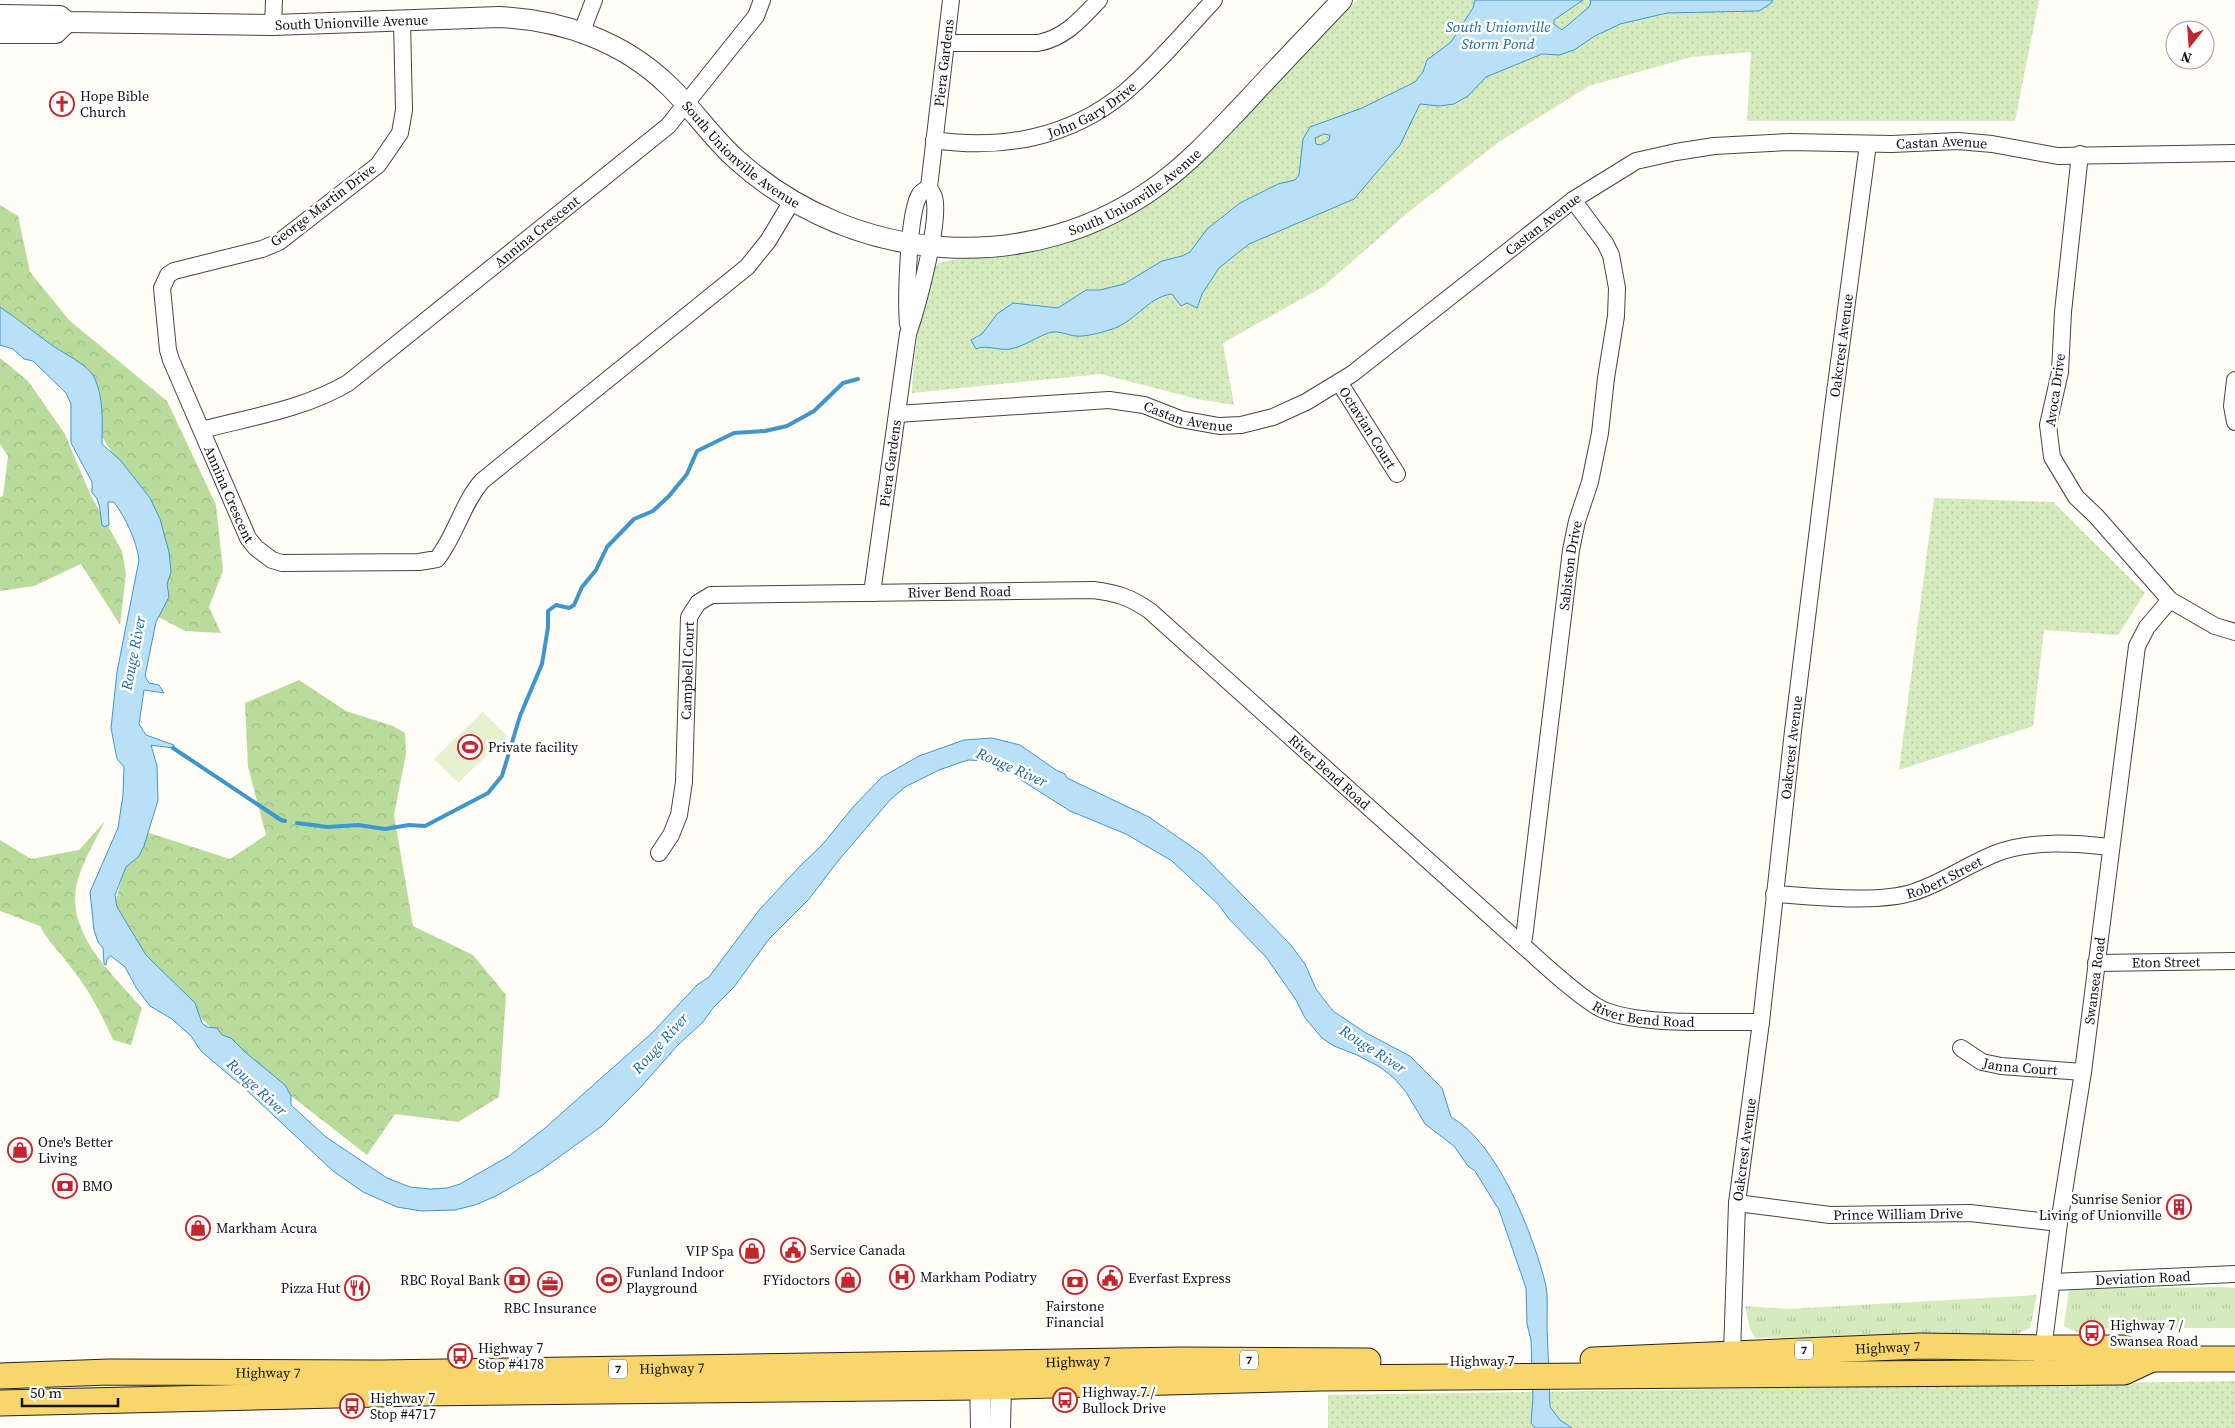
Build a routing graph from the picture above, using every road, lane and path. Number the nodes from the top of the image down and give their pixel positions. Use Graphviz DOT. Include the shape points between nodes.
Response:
graph roads {
  1 [pos="274,0"];
  2 [pos="594,0"];
  3 [pos="762,0"];
  4 [pos="951,0"];
  5 [pos="1099,0"];
  6 [pos="1214,0"];
  7 [pos="1342,0"];
  8 [pos="0,15"];
  9 [pos="67,22"];
  10 [pos="402,22"];
  11 [pos="273,25"];
  12 [pos="582,31"];
  13 [pos="0,32"];
  14 [pos="946,43"];
  15 [pos="686,104"];
  16 [pos="934,140"];
  17 [pos="1868,144"];
  18 [pos="2235,153"];
  19 [pos="2080,154"];
  20 [pos="1573,200"];
  21 [pos="792,201"];
  22 [pos="920,246"];
  23 [pos="2235,380"];
  24 [pos="1339,382"];
  25 [pos="897,414"];
  26 [pos="2235,422"];
  27 [pos="202,430"];
  28 [pos="1397,474"];
  29 [pos="872,593"];
  30 [pos="2170,600"];
  31 [pos="2235,632"];
  32 [pos="2110,847"];
  33 [pos="659,853"];
  34 [pos="1774,894"];
  35 [pos="1520,943"];
  36 [pos="2235,962"];
  37 [pos="2096,963"];
  38 [pos="1761,1022"];
  39 [pos="1961,1048"];
  40 [pos="2082,1072"];
  41 [pos="1737,1202"];
  42 [pos="2059,1223"];
  43 [pos="2235,1274"];
  44 [pos="2052,1282"];
  45 [pos="1732,1353"];
  46 [pos="2235,1359"];
  47 [pos="2042,1360"];
  48 [pos="1564,1368"];
  49 [pos="0,1376"];
  50 [pos="987,1379"];
  51 [pos="0,1403"];
  52 [pos="981,1428"];
  53 [pos="1000,1428"];
  1 -- 11 [label="street"];
  2 -- 12 [label="street"];
  3 -- 15 [label="street, Annina Crescent" via="756,16"];
  4 -- 14 [label="street, Piera Gardens"];
  5 -- 14 [label="street" via="1071,28 1049,41"];
  6 -- 16 [label="street, John Gary Drive" via="1135,83 1082,120 1031,139 998,144"];
  7 -- 22 [label="street, South Unionville Avenue" via="1195,154 1159,185 1124,207 1080,227 1028,242 986,248"];
  8 -- 9 [label="street, South Unionville Avenue" via="60,16"];
  9 -- 11 [label="street, South Unionville Avenue"];
  9 -- 13 [label="street, South Unionville Avenue" via="56,33"];
  10 -- 11 [label="street, South Unionville Avenue"];
  10 -- 12 [label="street, South Unionville Avenue" via="515,18"];
  10 -- 27 [label="street, George Martin Drive" via="403,122 394,143 378,165 278,242 174,271 164,282 162,296 168,350 174,371"];
  12 -- 15 [label="street, South Unionville Avenue" via="627,54 663,80"];
  14 -- 16 [label="street, Piera Gardens"];
  15 -- 21 [label="street, South Unionville Avenue" via="738,162"];
  15 -- 27 [label="street, Annina Crescent" via="668,126 619,167 348,383 302,404"];
  16 -- 22 [label="street, Piera Gardens" via="929,187 919,195 914,215"];
  17 -- 19 [label="street, Castan Avenue" via="1958,141 2051,155"];
  17 -- 20 [label="street, Castan Avenue" via="1789,142 1714,146 1676,152 1636,161"];
  17 -- 34 [label="street, Oakcrest Avenue" via="1829,435"];
  18 -- 19 [label="street, Castan Avenue"];
  19 -- 30 [label="street, Avoca Drive" via="2060,372 2048,425 2052,457 2076,497"];
  20 -- 24 [label="street, Castan Avenue" via="1396,341"];
  20 -- 35 [label="street, Sabiston Drive" via="1611,255 1617,288 1616,316 1600,433 1572,550 1524,938"];
  21 -- 22 [label="street, South Unionville Avenue" via="844,226"];
  21 -- 27 [label="street, Annina Crescent" via="768,241 746,267 482,480 466,503 445,548 433,561 296,564 272,560 248,538"];
  22 -- 25 [label="street, Piera Gardens" via="906,298 908,334"];
  23 -- 26 [label="street" via="2232,406"];
  24 -- 25 [label="street, Castan Avenue" via="1273,417 1242,425 1199,424 1144,405 1109,400"];
  24 -- 28 [label="street, Octavian Court"];
  25 -- 29 [label="street, Piera Gardens"];
  29 -- 33 [label="street, Campbell Court" via="726,594 711,595 698,603 690,617 684,782 679,815"];
  29 -- 35 [label="street, River Bend Road" via="1094,590 1133,600 1150,611"];
  30 -- 31 [label="street, Avoca Drive" via="2215,626"];
  30 -- 32 [label="street, Swansea Road" via="2137,646"];
  32 -- 34 [label="street, Robert Street" via="2054,845 1998,853 1928,887 1883,899"];
  32 -- 37 [label="street, Swansea Road"];
  34 -- 38 [label="street, Oakcrest Avenue"];
  35 -- 38 [label="street, River Bend Road" via="1597,1007 1620,1016"];
  36 -- 37 [label="street, Eton Street"];
  37 -- 40 [label="street, Swansea Road"];
  38 -- 41 [label="street, Oakcrest Avenue"];
  39 -- 40 [label="street, Janna Court" via="1982,1062 2001,1066"];
  40 -- 42 [label="street, Swansea Road"];
  41 -- 42 [label="street, Prince William Drive" via="1830,1215 1970,1213"];
  41 -- 45 [label="street, Oakcrest Avenue"];
  42 -- 44 [label="street, Swansea Road"];
  43 -- 44 [label="street, Deviation Road"];
  44 -- 47 [label="street, Swansea Road"];
  45 -- 47 [label="main road, Highway 7 / 7" via="1921,1346"];
  45 -- 48 [label="main road, Highway 7 / 7"];
  46 -- 47 [label="main road, Highway 7 / 7" via="2152,1360 2124,1348"];
  47 -- 48 [label="main road, Highway 7 / 7"];
  48 -- 50 [label="main road, Highway 7 / 7" via="1181,1360"];
  49 -- 50 [label="main road, Highway 7 / 7" via="109,1372"];
  50 -- 51 [label="main road, Highway 7 / 7"];
  50 -- 52 [label="street"];
  50 -- 53 [label="street"];
}
